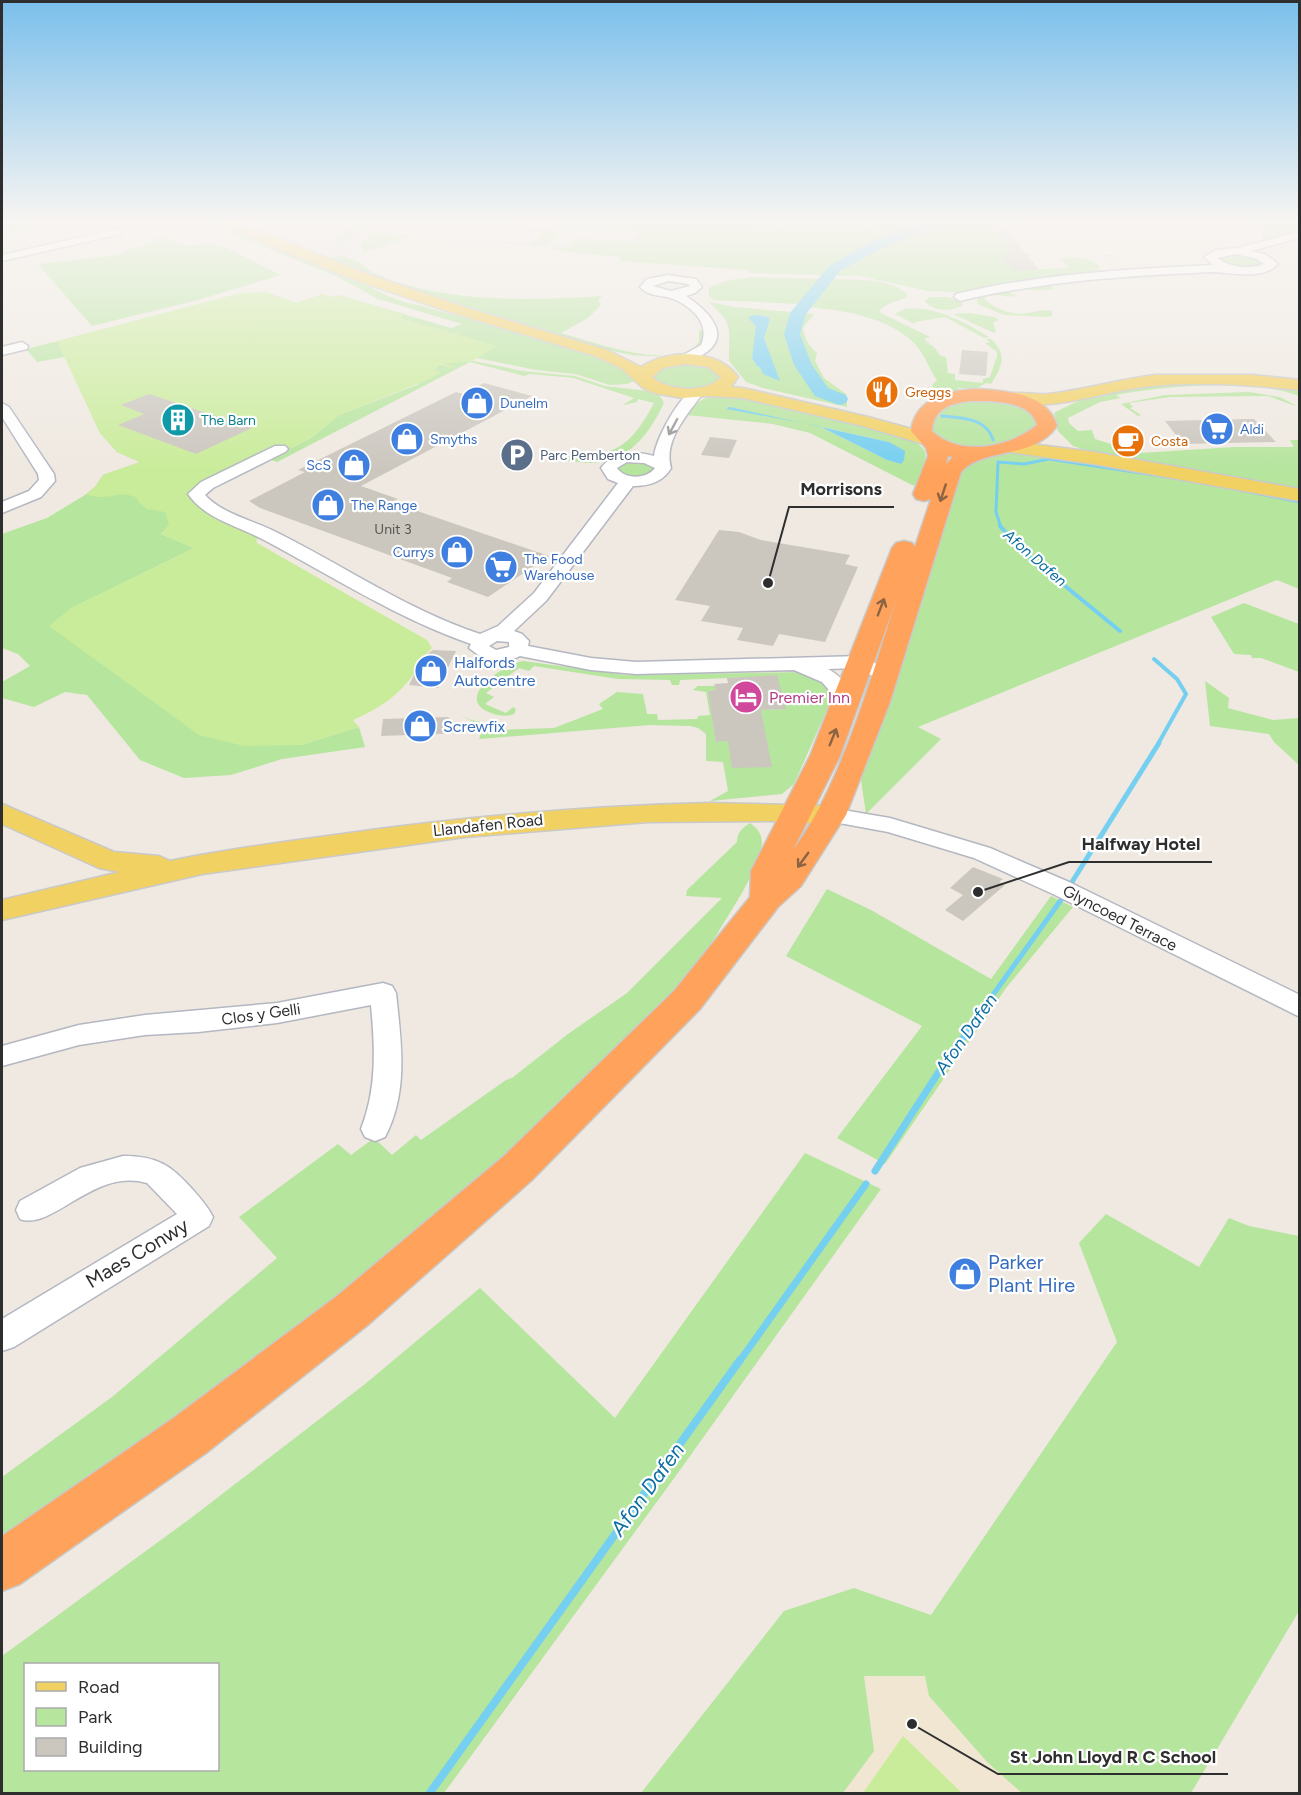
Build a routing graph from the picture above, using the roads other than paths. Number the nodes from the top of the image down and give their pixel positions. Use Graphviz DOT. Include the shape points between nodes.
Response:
graph roads {
  1 [pos="434,303"];
  2 [pos="688,303"];
  3 [pos="704,303"];
  4 [pos="725,330"];
  5 [pos="22,346"];
  6 [pos="2,351"];
  7 [pos="601,353"];
  8 [pos="678,360"];
  9 [pos="724,366"];
  10 [pos="643,378"];
  11 [pos="1299,385"];
  12 [pos="664,391"];
  13 [pos="702,392"];
  14 [pos="1070,396"];
  15 [pos="1012,398"];
  16 [pos="2,406"];
  17 [pos="927,412"];
  18 [pos="1046,421"];
  19 [pos="17,428"];
  20 [pos="2,431"];
  21 [pos="931,441"];
  22 [pos="1009,447"];
  23 [pos="280,449"];
  24 [pos="981,453"];
  25 [pos="632,458"];
  26 [pos="1094,458"];
  27 [pos="660,464"];
  28 [pos="628,481"];
  29 [pos="1299,495"];
  30 [pos="2,508"];
  31 [pos="504,641"];
  32 [pos="861,662"];
  33 [pos="791,664"];
  34 [pos="885,676"];
  35 [pos="847,699"];
  36 [pos="2,813"];
  37 [pos="796,813"];
  38 [pos="831,814"];
  39 [pos="109,861"];
  40 [pos="183,867"];
  41 [pos="81,892"];
  42 [pos="766,898"];
  43 [pos="2,910"];
  44 [pos="1299,1007"];
  45 [pos="2,1056"];
  46 [pos="375,1129"];
  47 [pos="31,1210"];
  48 [pos="2,1336"];
  49 [pos="2,1566"];
  1 -- 7 [label="main road"];
  2 -- 8 [label="street" via="704,314 711,329 707,347"];
  3 -- 4 [label="street" via="722,320"];
  5 -- 6 [label="street"];
  7 -- 8 [label="main road"];
  7 -- 10 [label="main road" via="622,362"];
  8 -- 9 [label="main road"];
  8 -- 10 [label="main road" via="650,367"];
  9 -- 13 [label="main road" via="721,387"];
  9 -- 17 [label="main road" via="757,390 880,418 901,419"];
  10 -- 12 [label="main road"];
  11 -- 14 [label="main road" via="1252,380 1165,380 1128,383"];
  12 -- 13 [label="main road"];
  12 -- 25 [label="street" via="670,402 648,441"];
  13 -- 21 [label="main road" via="743,393"];
  13 -- 27 [label="street, one-way" via="683,408 660,451"];
  14 -- 15 [label="main road"];
  14 -- 18 [label="main road"];
  15 -- 17 [label="highway" via="979,394 950,398 934,404"];
  15 -- 18 [label="highway" via="1034,406"];
  16 -- 19 [label="street"];
  17 -- 21 [label="highway" via="921,429"];
  18 -- 22 [label="highway" via="1035,436"];
  18 -- 26 [label="main road" via="1058,439"];
  19 -- 20 [label="street"];
  19 -- 30 [label="street" via="47,481 35,494"];
  21 -- 24 [label="highway" via="958,451"];
  32 -- 21 [label="highway, one-way" via="938,456"];
  22 -- 24 [label="highway"];
  22 -- 26 [label="main road"];
  23 -- 31 [label="street" via="196,494 207,507 268,535 437,626"];
  24 -- 34 [label="highway, one-way" via="958,463 951,471"];
  25 -- 27 [label="street"];
  25 -- 28 [label="street" via="616,461 609,468 614,476"];
  26 -- 29 [label="main road"];
  27 -- 28 [label="street" via="663,472 654,478"];
  28 -- 31 [label="street" via="540,597 538,605"];
  31 -- 33 [label="street" via="591,664 636,668"];
  32 -- 33 [label="street"];
  32 -- 34 [label="street"];
  32 -- 35 [label="highway"];
  33 -- 35 [label="street" via="827,675"];
  34 -- 38 [label="highway"];
  37 -- 35 [label="highway, one-way" via="825,756"];
  36 -- 39 [label="main road"];
  37 -- 38 [label="main road, Llandafen Road"];
  37 -- 40 [label="main road, Llandafen Road" via="728,811 517,821"];
  37 -- 42 [label="highway" via="767,871"];
  38 -- 42 [label="highway, one-way" via="790,878"];
  38 -- 44 [label="street, Glyncoed Terrace" via="890,825 982,853 1061,888"];
  39 -- 40 [label="main road"];
  39 -- 41 [label="main road" via="101,876"];
  40 -- 41 [label="main road"];
  41 -- 43 [label="main road"];
  42 -- 49 [label="highway" via="687,999 518,1168 344,1317 189,1436"];
  45 -- 46 [label="street, Clos y Gelli" via="80,1035 278,1013 383,993 390,1073 384,1111"];
  47 -- 48 [label="street, Maes Conwy" via="88,1177 125,1167 157,1173 198,1217"];
}
